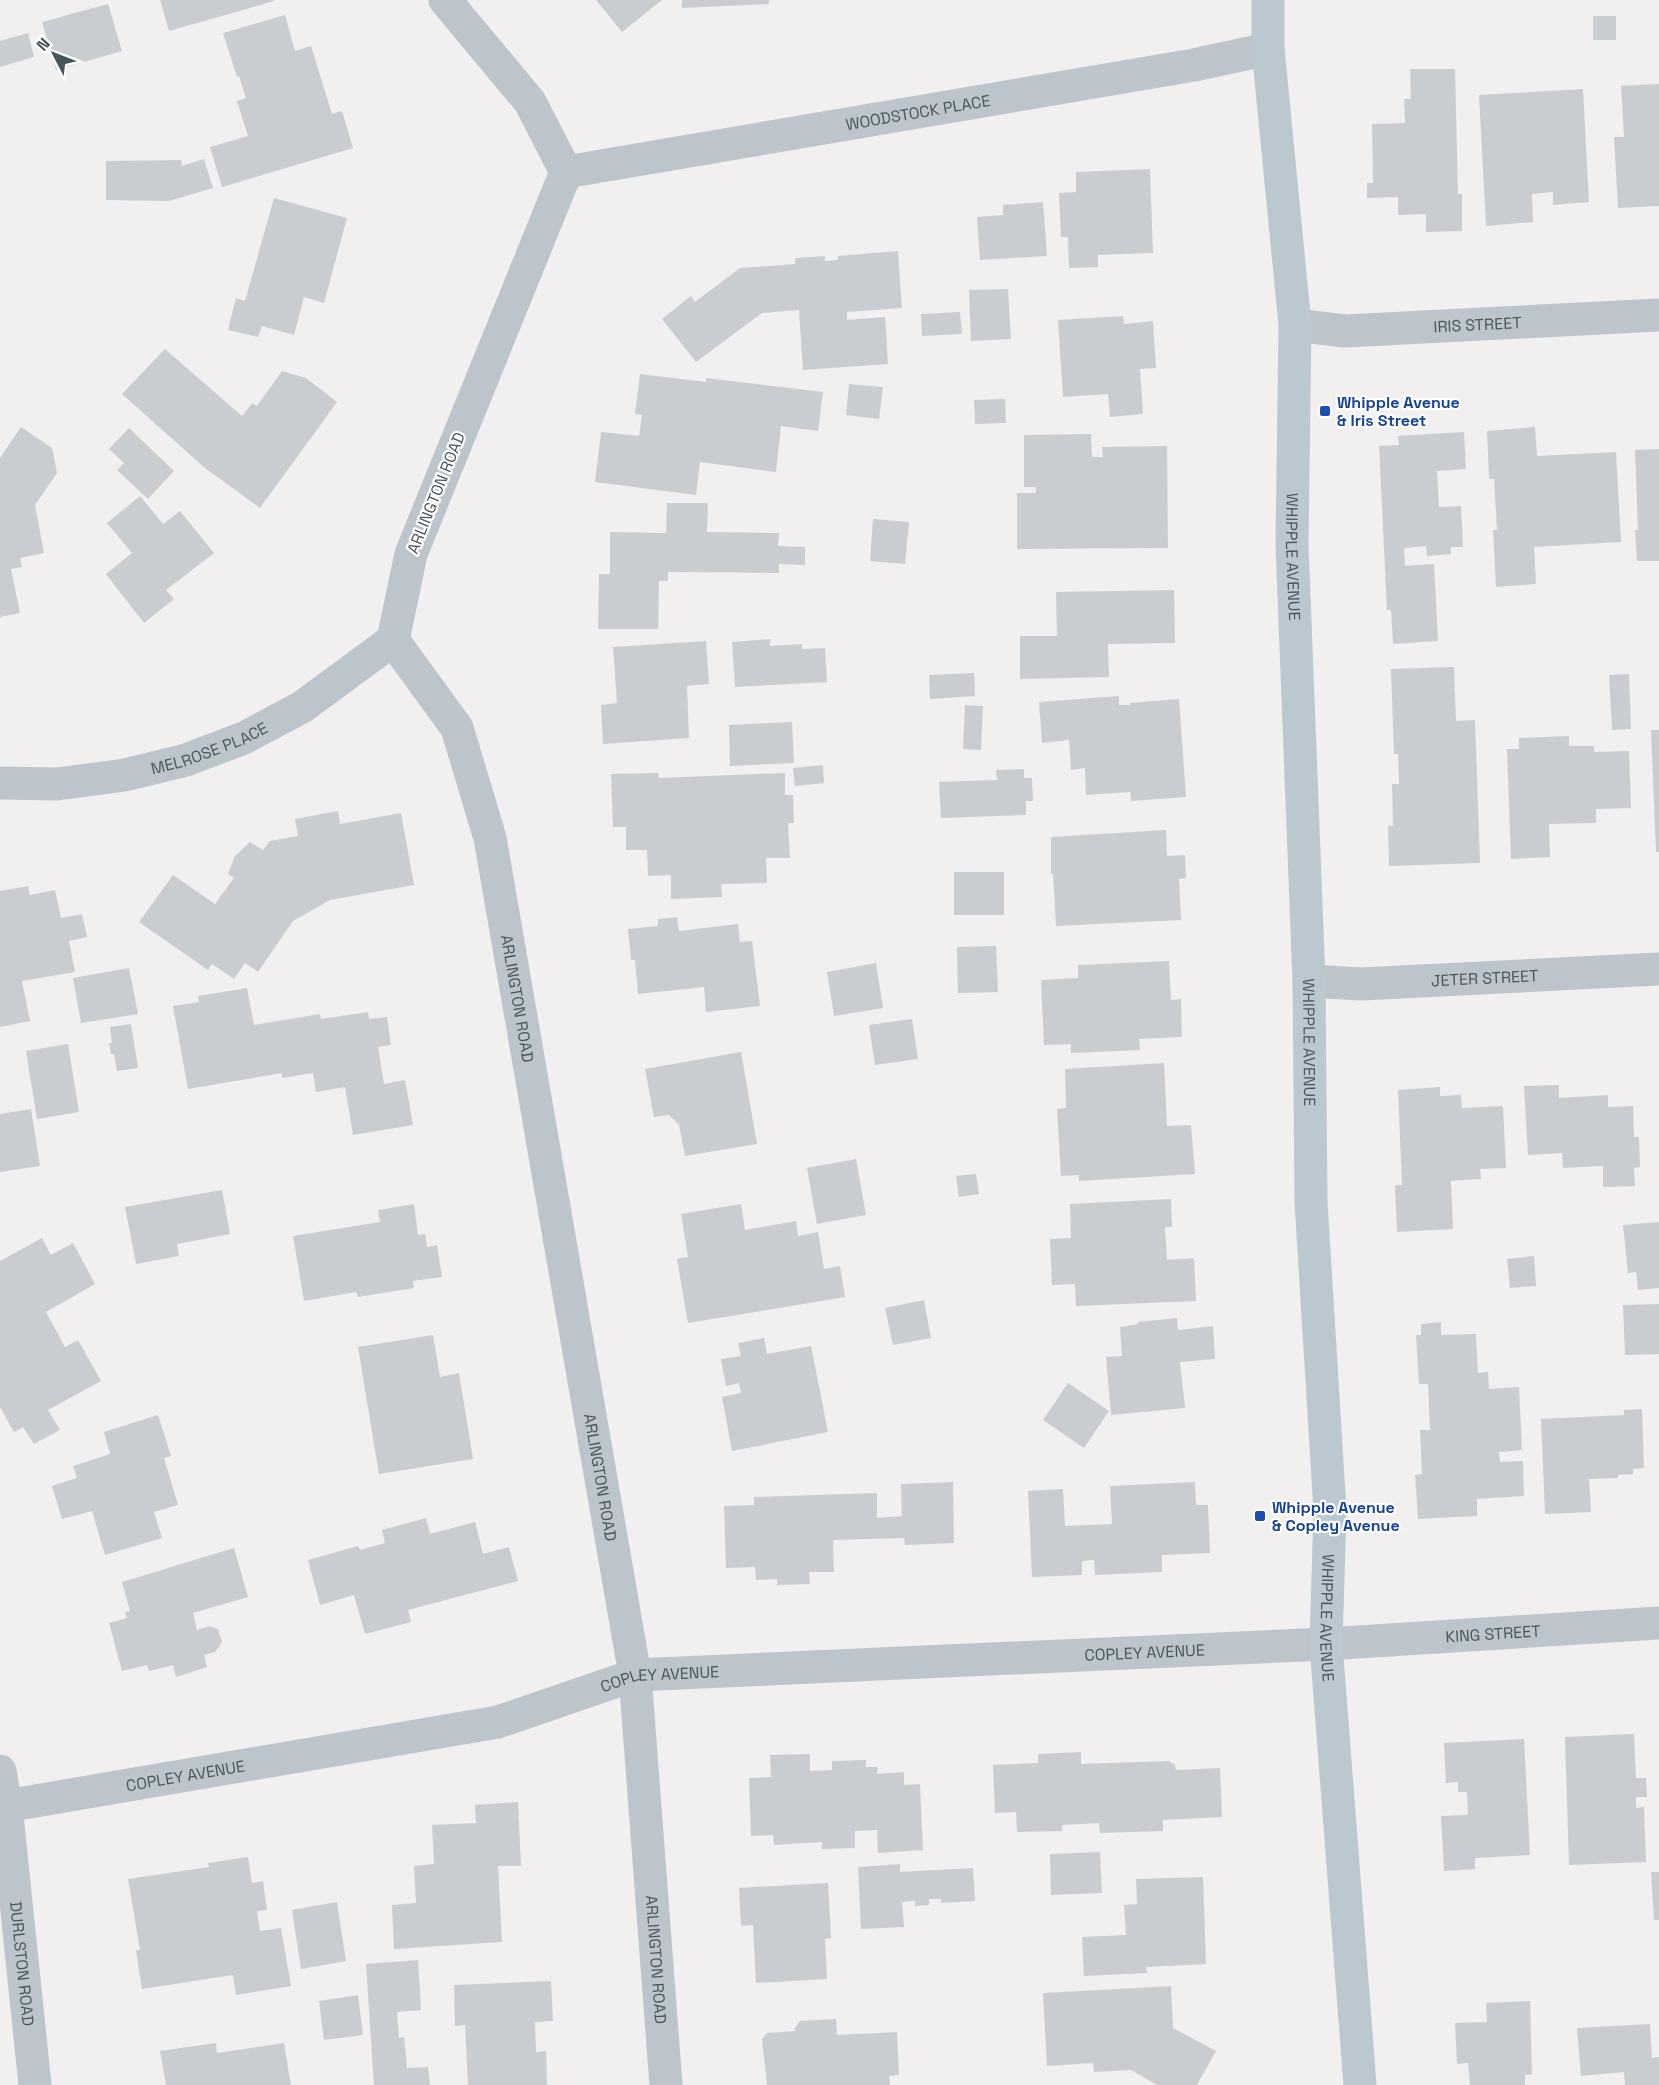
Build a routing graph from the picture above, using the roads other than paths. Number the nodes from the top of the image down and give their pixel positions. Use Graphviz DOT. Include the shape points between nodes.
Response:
graph roads {
  1 [pos="445,0"];
  2 [pos="1268,0"];
  3 [pos="1268,49"];
  4 [pos="566,172"];
  5 [pos="1659,315"];
  6 [pos="1295,325"];
  7 [pos="393,640"];
  8 [pos="0,783"];
  9 [pos="1659,969"];
  10 [pos="1309,981"];
  11 [pos="1659,1623"];
  12 [pos="1326,1644"];
  13 [pos="634,1676"];
  14 [pos="0,1770"];
  15 [pos="6,1806"];
  16 [pos="35,2085"];
  17 [pos="666,2085"];
  18 [pos="1360,2085"];
  1 -- 4 [label="street" via="530,102"];
  2 -- 3 [label="main road, WHIPPLE AVENUE"];
  3 -- 4 [label="street, WOODSTOCK PLACE"];
  3 -- 6 [label="main road, WHIPPLE AVENUE"];
  4 -- 7 [label="street, ARLINGTON ROAD" via="411,554"];
  5 -- 6 [label="street, IRIS STREET" via="1345,331"];
  6 -- 10 [label="main road, WHIPPLE AVENUE" via="1292,544"];
  7 -- 8 [label="street, MELROSE PLACE" via="302,707 244,738 124,775 57,784"];
  7 -- 13 [label="street, ARLINGTON ROAD" via="457,728 490,838"];
  9 -- 10 [label="street, JETER STREET" via="1361,984"];
  10 -- 12 [label="main road, WHIPPLE AVENUE" via="1311,1202 1330,1511"];
  11 -- 12 [label="street, KING STREET"];
  12 -- 13 [label="street, COPLEY AVENUE"];
  12 -- 18 [label="main road, WHIPPLE AVENUE"];
  13 -- 15 [label="street, COPLEY AVENUE" via="498,1722"];
  13 -- 17 [label="street, ARLINGTON ROAD"];
  14 -- 15 [label="street, DURLSTON ROAD"];
  15 -- 16 [label="street, DURLSTON ROAD"];
}
